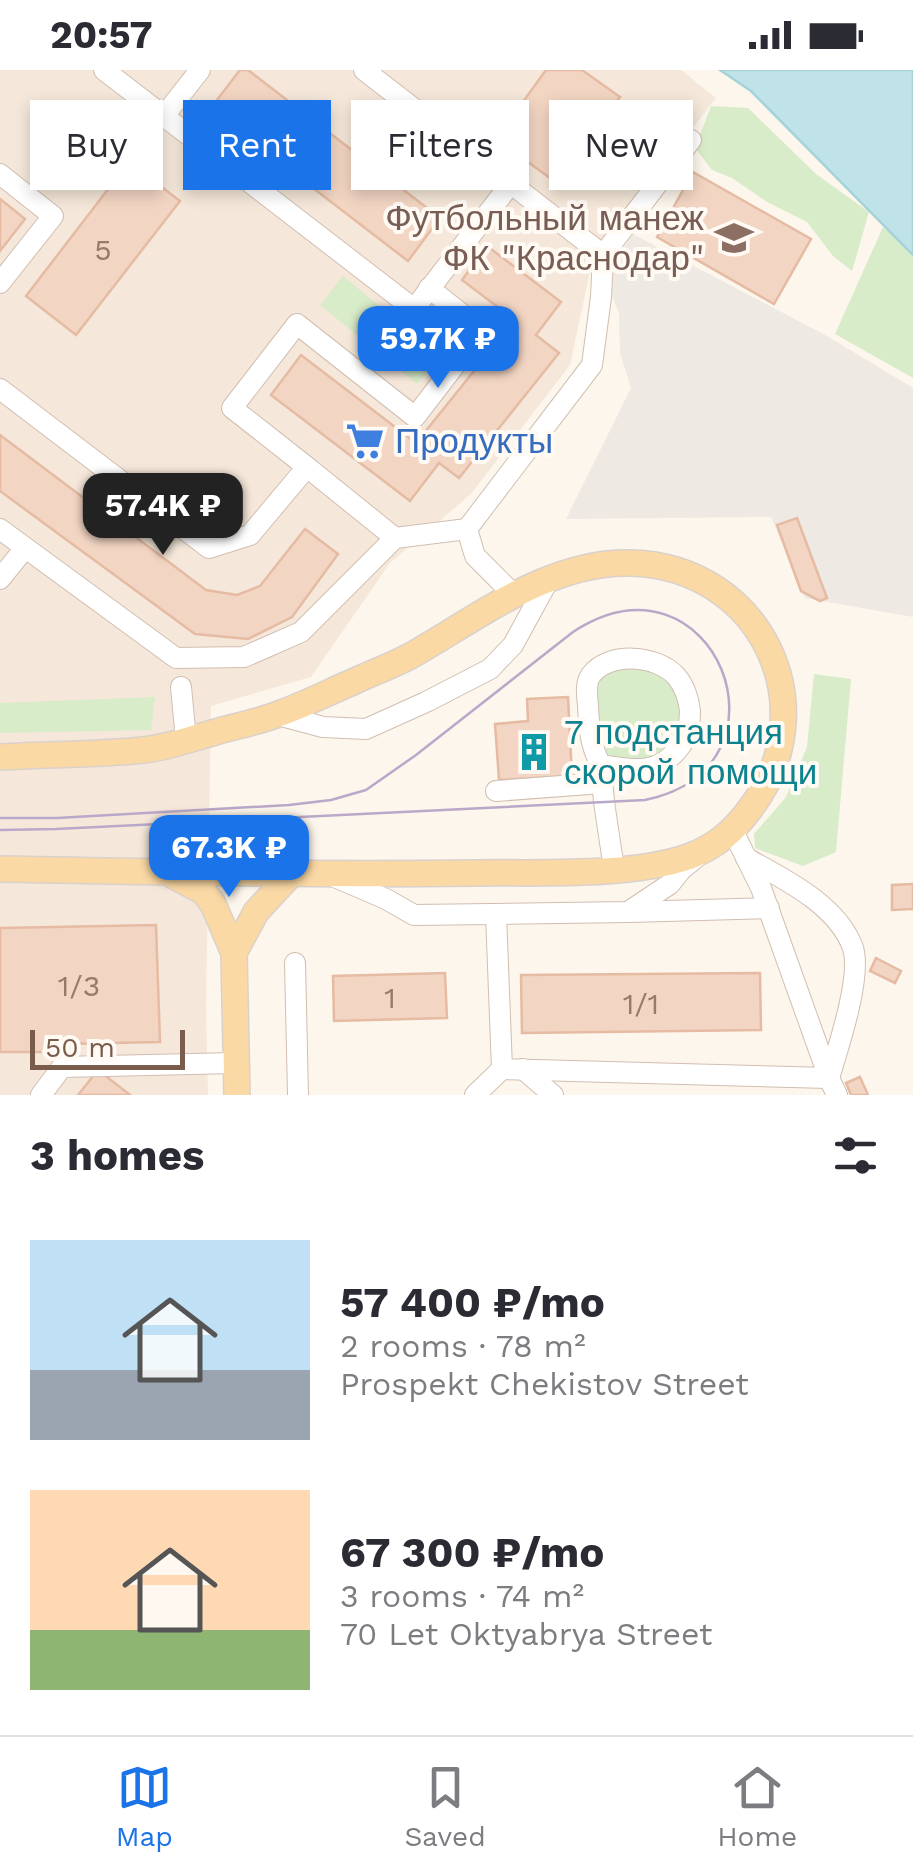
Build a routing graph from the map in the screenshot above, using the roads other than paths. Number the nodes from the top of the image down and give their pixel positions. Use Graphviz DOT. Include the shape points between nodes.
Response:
graph roads {
  1 [pos="104,70"];
  2 [pos="200,70"];
  3 [pos="364,70"];
  4 [pos="404,100"];
  5 [pos="164,116"];
  6 [pos="0,174"];
  7 [pos="506,190"];
  8 [pos="522,190"];
  9 [pos="653,190"];
  10 [pos="603,255"];
  11 [pos="0,283"];
  12 [pos="429,288"];
  13 [pos="0,389"];
  14 [pos="307,467"];
  15 [pos="0,529"];
  16 [pos="467,529"];
  17 [pos="394,538"];
  18 [pos="25,548"];
  19 [pos="0,579"];
  20 [pos="548,581"];
  21 [pos="514,595"];
  22 [pos="180,687"];
  23 [pos="278,714"];
  24 [pos="186,740"];
  25 [pos="0,756"];
  26 [pos="602,774"];
  27 [pos="496,790"];
  28 [pos="733,831"];
  29 [pos="709,849"];
  30 [pos="746,858"];
  31 [pos="0,869"];
  32 [pos="614,869"];
  33 [pos="167,872"];
  34 [pos="292,873"];
  35 [pos="328,874"];
  36 [pos="768,908"];
  37 [pos="628,912"];
  38 [pos="496,914"];
  39 [pos="234,952"];
  40 [pos="294,963"];
  41 [pos="236,1063"];
  42 [pos="512,1069"];
  43 [pos="833,1087"];
  44 [pos="41,1095"];
  45 [pos="237,1095"];
  46 [pos="298,1095"];
  47 [pos="475,1095"];
  48 [pos="552,1095"];
  1 -- 5 [label="street"];
  2 -- 5 [label="street"];
  3 -- 4 [label="street"];
  5 -- 12 [label="street" via="414,309"];
  6 -- 11 [label="street" via="53,216"];
  7 -- 12 [label="street"];
  8 -- 10 [label="street"];
  9 -- 10 [label="street"];
  10 -- 16 [label="street" via="592,365"];
  12 -- 14 [label="street" via="482,330 415,417 298,324 232,408"];
  13 -- 14 [label="street" via="208,548 250,535"];
  14 -- 17 [label="street"];
  15 -- 18 [label="street"];
  16 -- 17 [label="street"];
  16 -- 21 [label="street" via="475,556"];
  17 -- 18 [label="street" via="302,632 227,657 176,658"];
  18 -- 19 [label="street"];
  20 -- 21 [label="main road"];
  20 -- 23 [label="street" via="513,645 490,669 426,702 366,730"];
  20 -- 28 [label="main road" via="616,563 656,565 701,581 749,616 780,676 784,726 770,776"];
  21 -- 23 [label="main road" via="407,658"];
  22 -- 24 [label="street"];
  23 -- 24 [label="main road"];
  24 -- 25 [label="main road" via="146,750"];
  26 -- 26 [label="street" via="641,771 681,747 688,698 668,669 618,659 590,676 589,728"];
  26 -- 27 [label="street"];
  26 -- 32 [label="street"];
  28 -- 29 [label="main road"];
  28 -- 30 [label="street"];
  29 -- 32 [label="main road"];
  29 -- 37 [label="street"];
  30 -- 36 [label="street"];
  30 -- 43 [label="street" via="798,886 839,923 854,950"];
  31 -- 33 [label="main road"];
  32 -- 35 [label="main road"];
  33 -- 34 [label="main road"];
  33 -- 39 [label="main road" via="204,892"];
  34 -- 35 [label="main road"];
  34 -- 39 [label="main road" via="256,912"];
  35 -- 38 [label="street" via="414,915"];
  36 -- 37 [label="street"];
  36 -- 43 [label="street"];
  37 -- 38 [label="street"];
  38 -- 42 [label="street"];
  39 -- 41 [label="main road"];
  40 -- 46 [label="street"];
  41 -- 44 [label="street" via="62,1067"];
  41 -- 45 [label="main road"];
  42 -- 43 [label="street"];
  42 -- 47 [label="street"];
  42 -- 48 [label="street"];
}
